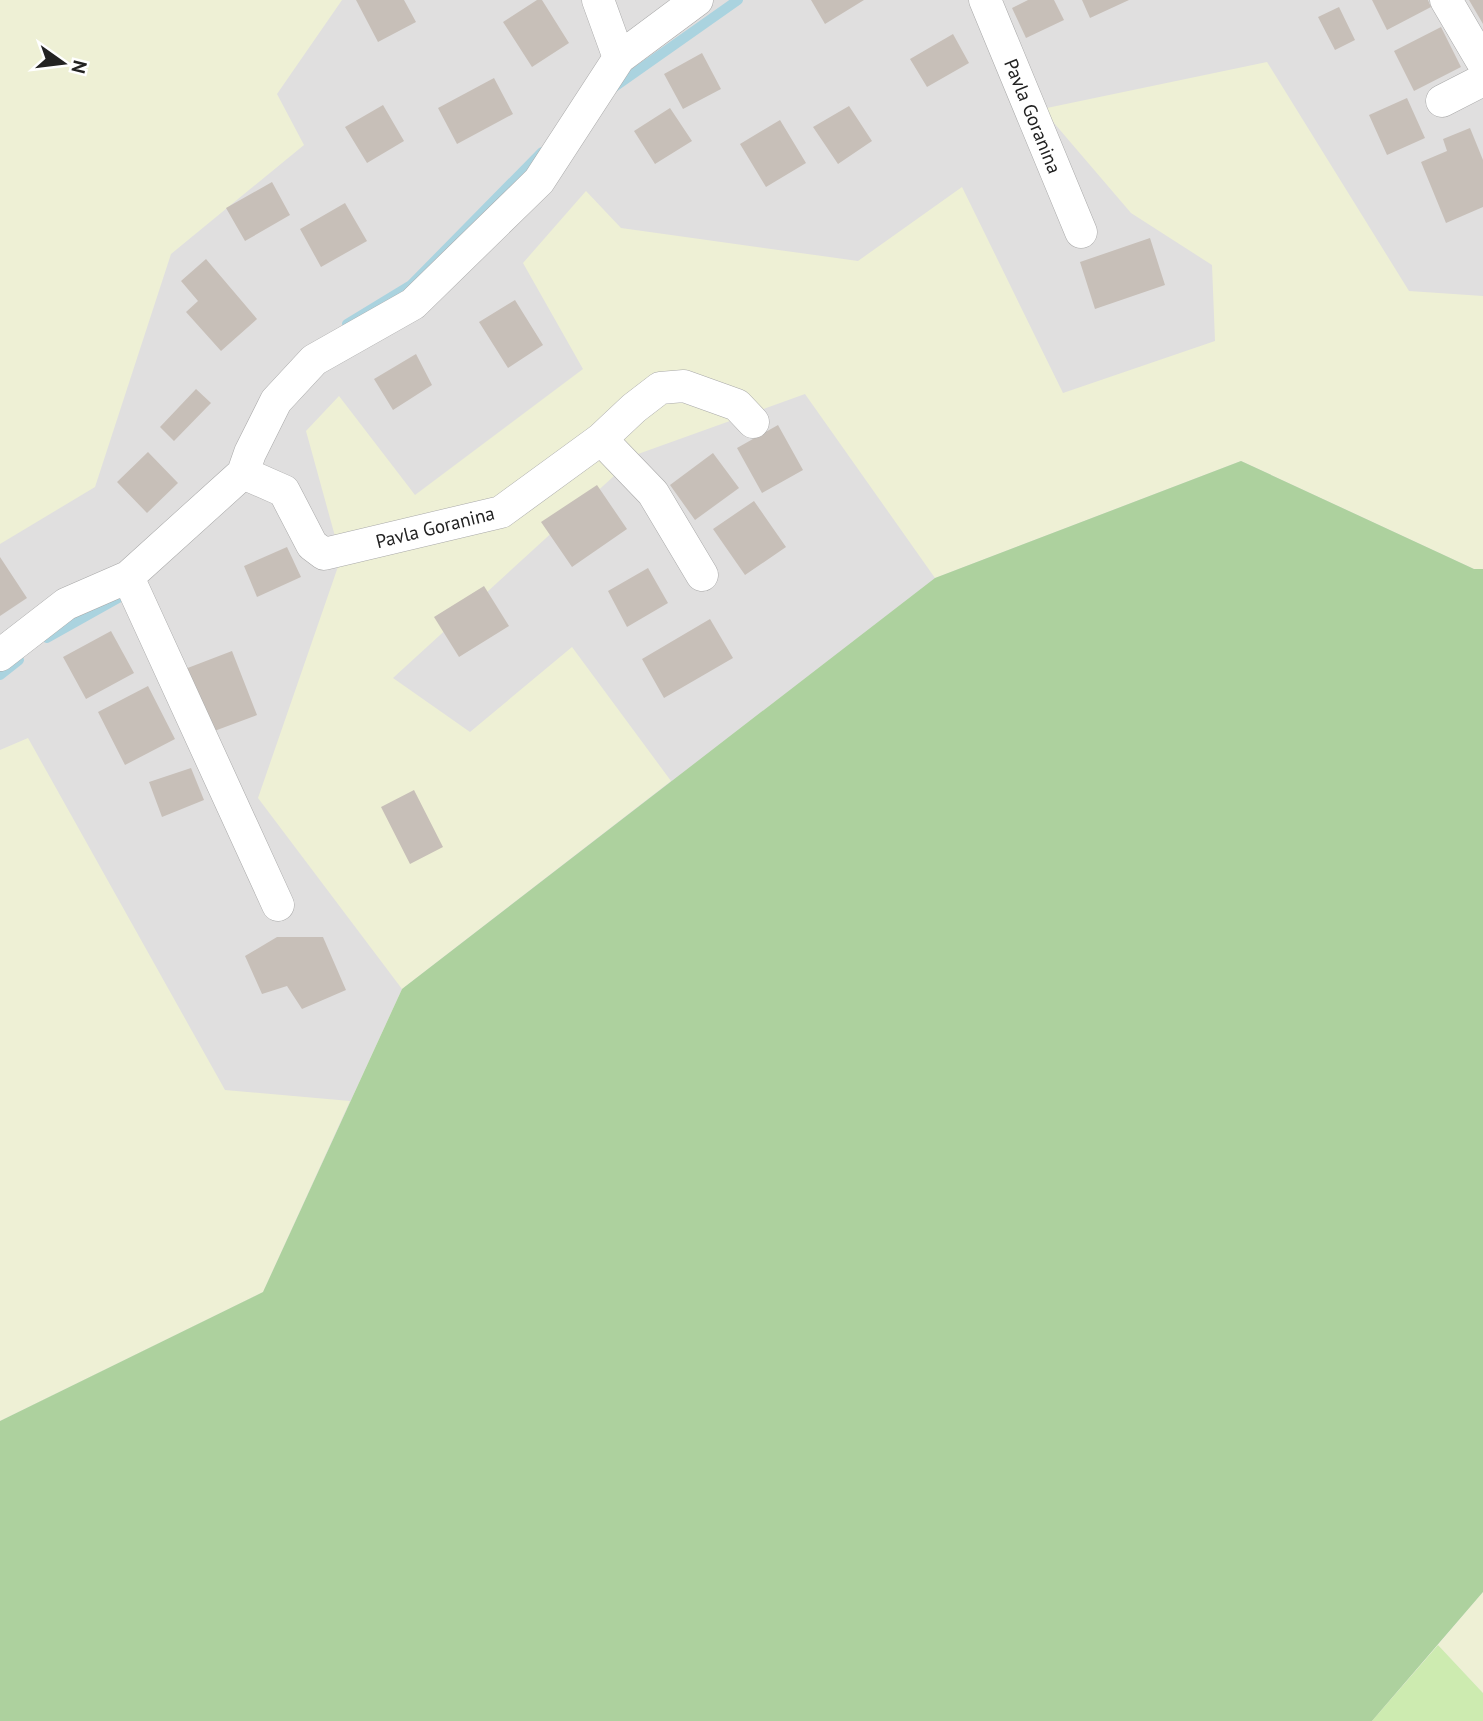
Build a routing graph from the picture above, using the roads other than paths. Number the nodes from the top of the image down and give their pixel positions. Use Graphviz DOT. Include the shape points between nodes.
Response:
graph roads {
  1 [pos="598,0"];
  2 [pos="697,0"];
  3 [pos="985,0"];
  4 [pos="1446,0"];
  5 [pos="619,58"];
  6 [pos="1483,63"];
  7 [pos="1483,80"];
  8 [pos="1442,101"];
  9 [pos="1081,232"];
  10 [pos="753,422"];
  11 [pos="601,439"];
  12 [pos="243,473"];
  13 [pos="702,575"];
  14 [pos="128,577"];
  15 [pos="0,655"];
  16 [pos="278,905"];
  1 -- 5 [label="street"];
  2 -- 5 [label="street"];
  3 -- 9 [label="street, Pavla Goranina"];
  4 -- 6 [label="street"];
  5 -- 12 [label="street" via="539,181 413,304 314,360 276,401"];
  7 -- 8 [label="street"];
  10 -- 11 [label="street" via="727,401 684,386 660,388"];
  11 -- 12 [label="street, Pavla Goranina" via="501,512 324,554 312,545 284,491"];
  11 -- 13 [label="street" via="653,493"];
  12 -- 14 [label="street"];
  14 -- 15 [label="street" via="66,604"];
  14 -- 16 [label="street"];
}
